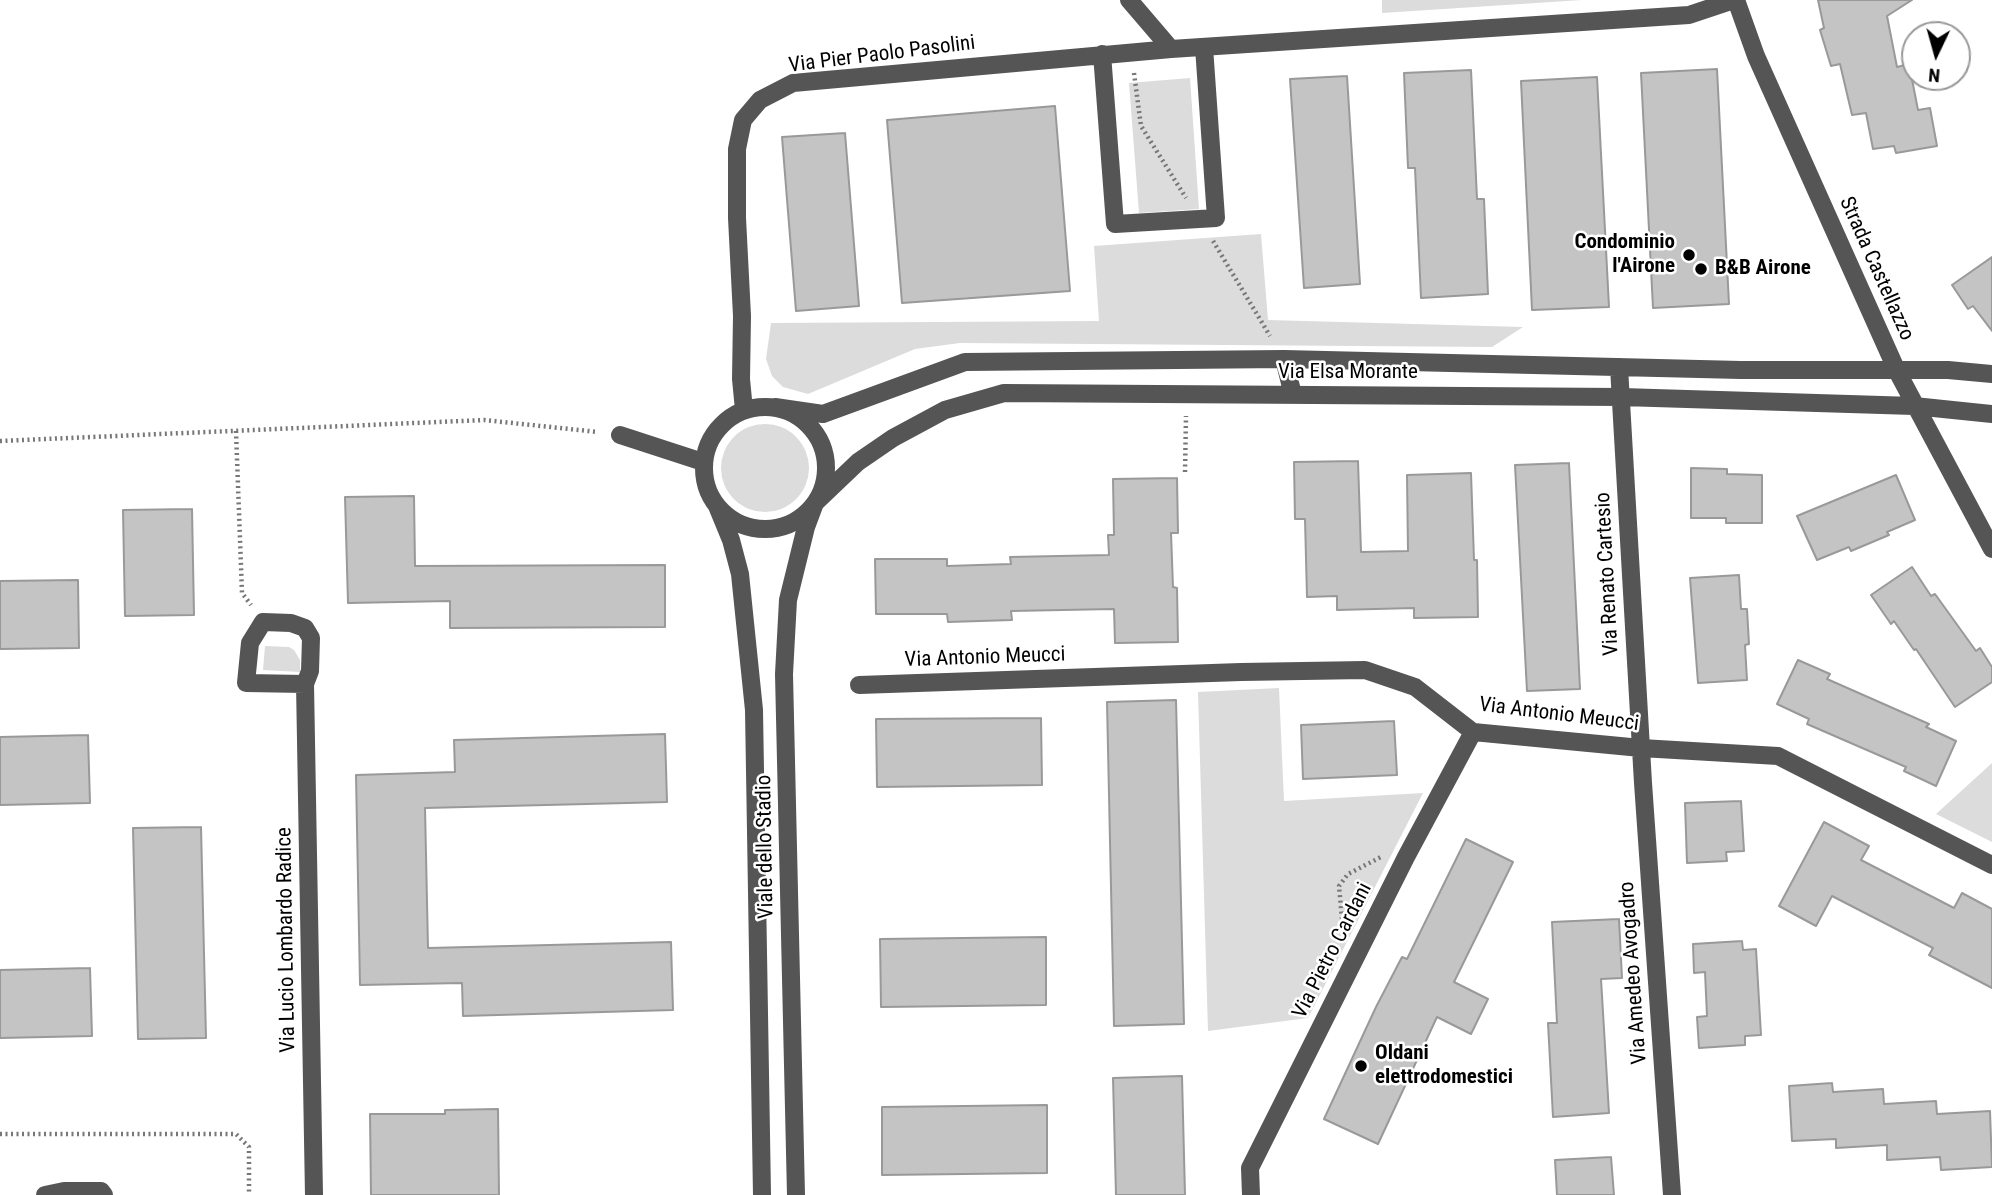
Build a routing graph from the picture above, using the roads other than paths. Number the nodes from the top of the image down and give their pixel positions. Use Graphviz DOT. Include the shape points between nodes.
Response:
graph roads {
  1 [pos="1129,0"];
  2 [pos="1735,0"];
  3 [pos="1204,47"];
  4 [pos="1171,49"];
  5 [pos="1102,54"];
  6 [pos="1284,359"];
  7 [pos="1619,367"];
  8 [pos="1897,371"];
  9 [pos="1992,374"];
  10 [pos="1293,395"];
  11 [pos="1622,397"];
  12 [pos="1914,406"];
  13 [pos="775,407"];
  14 [pos="744,410"];
  15 [pos="1992,414"];
  16 [pos="620,435"];
  17 [pos="704,462"];
  18 [pos="815,503"];
  19 [pos="717,506"];
  20 [pos="1992,549"];
  21 [pos="305,684"];
  22 [pos="859,685"];
  23 [pos="1473,732"];
  24 [pos="1641,748"];
  25 [pos="1992,865"];
  26 [pos="45,1195"];
  27 [pos="104,1195"];
  28 [pos="314,1195"];
  29 [pos="762,1195"];
  30 [pos="796,1195"];
  31 [pos="1251,1195"];
  32 [pos="1672,1195"];
  1 -- 4 [label="street"];
  2 -- 3 [label="street, Via Pier Paolo Pasolini" via="1689,15"];
  2 -- 8 [label="street, Strada Castellazzo"];
  3 -- 4 [label="street, Via Pier Paolo Pasolini"];
  3 -- 5 [label="street" via="1216,218 1115,225"];
  4 -- 5 [label="street, Via Pier Paolo Pasolini"];
  5 -- 14 [label="street, Via Pier Paolo Pasolini" via="793,83 760,100 743,120 737,149"];
  6 -- 7 [label="street, Via Elsa Morante"];
  6 -- 10 [label="street"];
  6 -- 13 [label="street, Via Elsa Morante" via="965,362 823,414"];
  7 -- 8 [label="street, Via Elsa Morante"];
  7 -- 11 [label="street, Via Renato Cartesio"];
  8 -- 9 [label="street, Via Elsa Morante"];
  8 -- 12 [label="street, Strada Castellazzo"];
  10 -- 11 [label="street, Via Elsa Morante"];
  10 -- 18 [label="street, Via Elsa Morante" via="1004,393 945,410 893,438 858,462"];
  11 -- 12 [label="street, Via Elsa Morante"];
  11 -- 24 [label="street, Via Renato Cartesio"];
  12 -- 15 [label="street, Via Elsa Morante"];
  12 -- 20 [label="street, Strada Castellazzo"];
  13 -- 14 [label="street"];
  13 -- 18 [label="street" via="808,424 820,440 824,483"];
  14 -- 17 [label="street" via="726,420 710,439"];
  16 -- 17 [label="street"];
  17 -- 19 [label="street" via="706,488"];
  18 -- 19 [label="street" via="798,519 760,529 730,519"];
  18 -- 30 [label="street, Viale dello Stadio" via="788,600 784,674"];
  19 -- 29 [label="street, Viale dello Stadio" via="740,574 754,710"];
  21 -- 21 [label="street, Via Lucio Lombardo Radice" via="312,638 305,628 291,623 263,622 250,643 246,682"];
  21 -- 28 [label="street, Via Lucio Lombardo Radice"];
  22 -- 23 [label="street, Via Antonio Meucci" via="1365,670 1415,687"];
  23 -- 24 [label="street, Via Antonio Meucci"];
  23 -- 31 [label="street, Via Pietro Cardani" via="1250,1168"];
  24 -- 25 [label="street, Via Antonio Meucci" via="1778,756"];
  24 -- 32 [label="street, Via Amedeo Avogadro"];
  26 -- 27 [label="street" via="64,1191 100,1191"];
}
